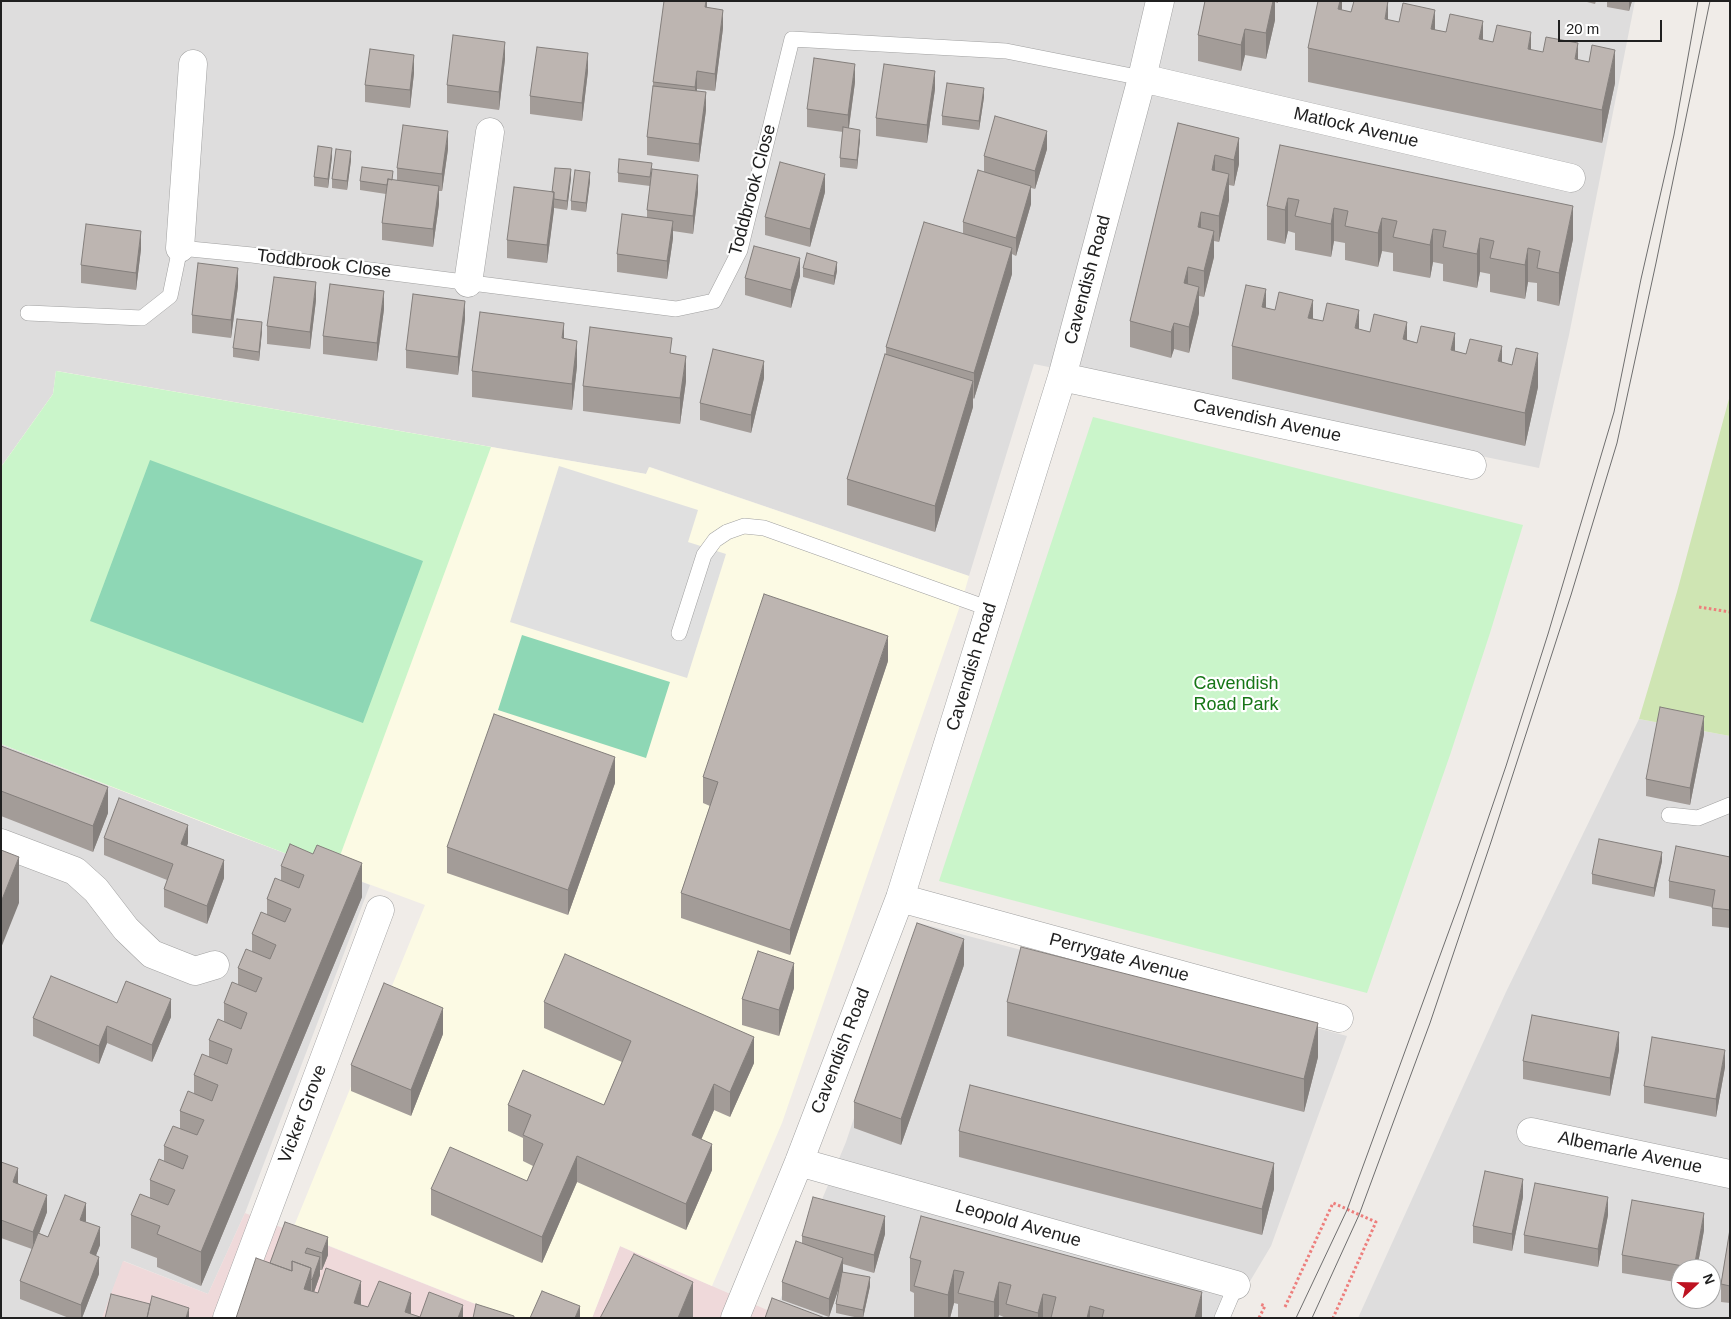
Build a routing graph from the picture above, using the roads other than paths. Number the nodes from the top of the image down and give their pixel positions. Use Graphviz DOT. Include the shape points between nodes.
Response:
graph roads {
  1 [pos="1160,1"];
  2 [pos="193,64"];
  3 [pos="1142,78"];
  4 [pos="490,132"];
  5 [pos="1570,178"];
  6 [pos="180,248"];
  7 [pos="468,283"];
  8 [pos="28,313"];
  9 [pos="1062,377"];
  10 [pos="1472,464"];
  11 [pos="990,609"];
  12 [pos="679,633"];
  13 [pos="1730,805"];
  14 [pos="1669,815"];
  15 [pos="1,843"];
  16 [pos="900,898"];
  17 [pos="380,910"];
  18 [pos="215,965"];
  19 [pos="1339,1018"];
  20 [pos="1530,1132"];
  21 [pos="799,1162"];
  22 [pos="1730,1174"];
  23 [pos="1236,1285"];
  24 [pos="227,1318"];
  25 [pos="735,1318"];
  26 [pos="1222,1318"];
  1 -- 3 [label="street, Cavendish Road"];
  2 -- 6 [label="street"];
  3 -- 5 [label="street, Matlock Avenue"];
  3 -- 7 [label="lane, Toddbrook Close" via="1006,51 792,39 740,250 714,301 676,310"];
  3 -- 9 [label="street, Cavendish Road"];
  4 -- 7 [label="street"];
  6 -- 7 [label="lane, Toddbrook Close"];
  6 -- 8 [label="lane" via="170,296 142,318"];
  9 -- 10 [label="street, Cavendish Avenue"];
  9 -- 11 [label="street, Cavendish Road"];
  11 -- 12 [label="lane" via="764,528 744,526 715,540 704,555"];
  11 -- 16 [label="street, Cavendish Road"];
  13 -- 14 [label="lane" via="1698,818"];
  15 -- 18 [label="street" via="75,871 152,954 195,971"];
  16 -- 19 [label="street, Perrygate Avenue"];
  16 -- 21 [label="street, Cavendish Road"];
  17 -- 24 [label="street, Vicker Grove"];
  20 -- 22 [label="street, Albemarle Avenue"];
  21 -- 23 [label="street, Leopold Avenue"];
  21 -- 25 [label="street, Cavendish Road"];
  23 -- 26 [label="lane"];
}
